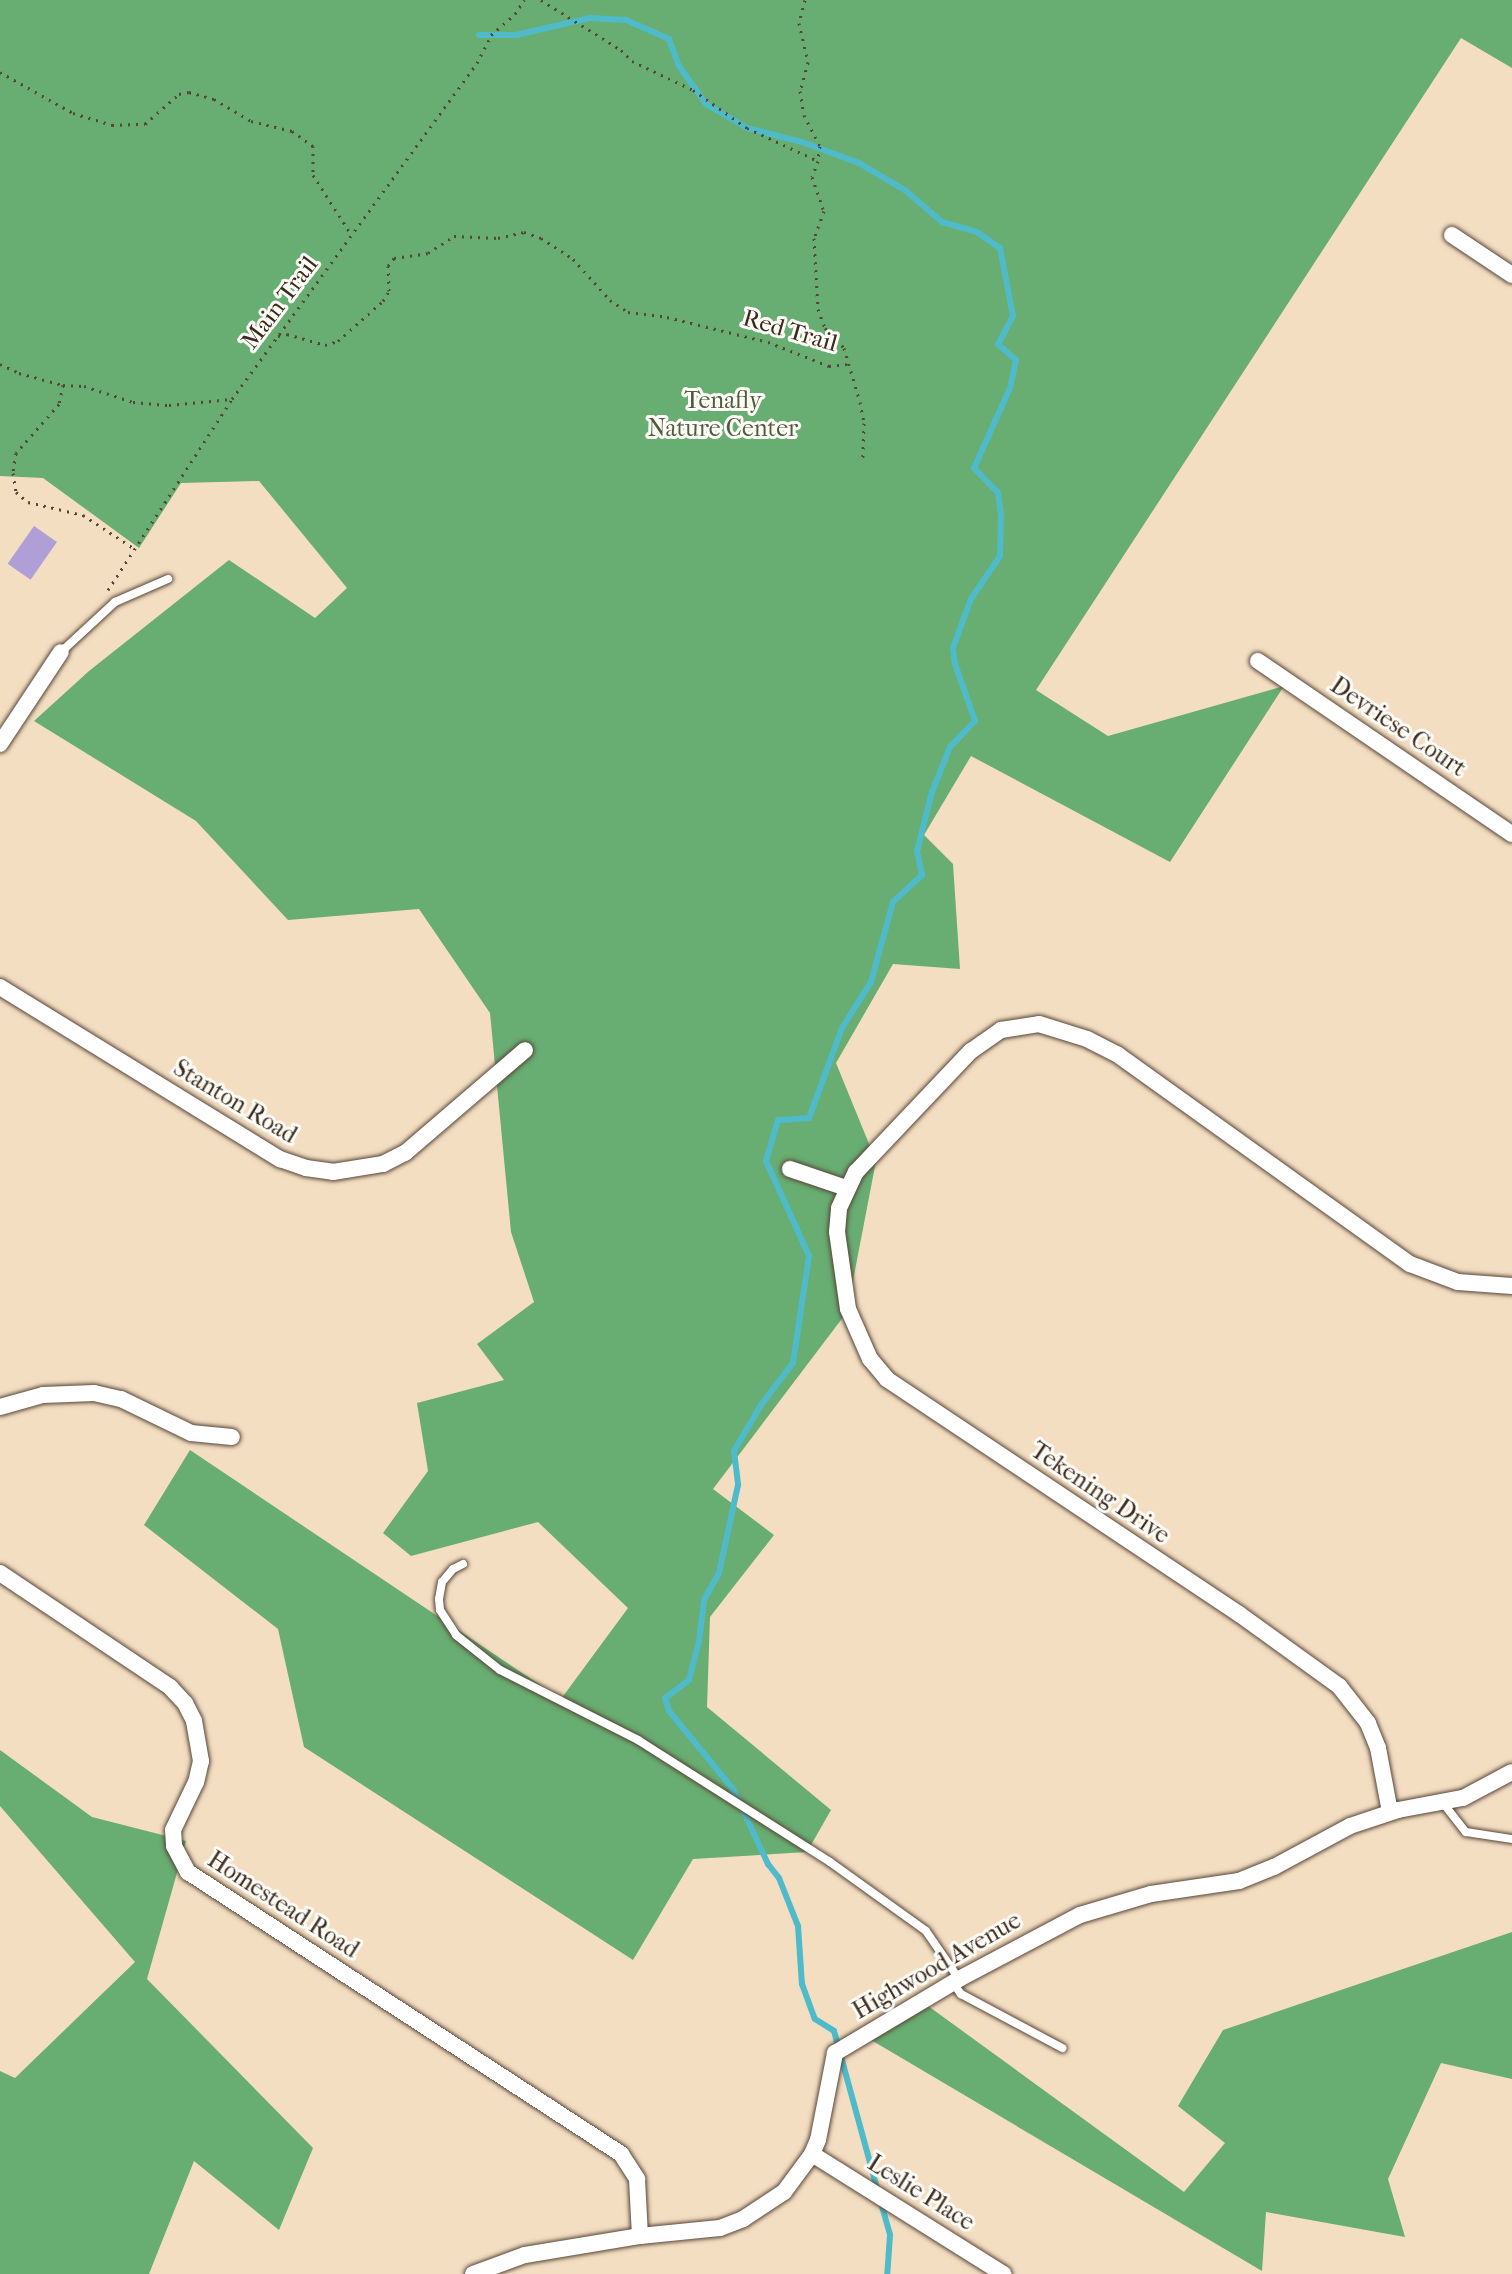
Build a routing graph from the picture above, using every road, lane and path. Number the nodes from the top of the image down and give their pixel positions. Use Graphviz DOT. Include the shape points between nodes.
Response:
graph roads {
  1 [pos="524,0"];
  2 [pos="541,0"];
  3 [pos="805,0"];
  4 [pos="0,72"];
  5 [pos="818,161"];
  6 [pos="351,234"];
  7 [pos="1452,235"];
  8 [pos="1512,275"];
  9 [pos="278,336"];
  10 [pos="0,364"];
  11 [pos="847,364"];
  12 [pos="63,385"];
  13 [pos="232,399"];
  14 [pos="863,461"];
  15 [pos="136,549"];
  16 [pos="168,579"];
  17 [pos="102,599"];
  18 [pos="61,652"];
  19 [pos="1258,661"];
  20 [pos="0,744"];
  21 [pos="1512,834"];
  22 [pos="0,987"];
  23 [pos="525,1050"];
  24 [pos="790,1169"];
  25 [pos="846,1188"];
  26 [pos="1512,1286"];
  27 [pos="0,1407"];
  28 [pos="232,1437"];
  29 [pos="463,1564"];
  30 [pos="0,1573"];
  31 [pos="1512,1772"];
  32 [pos="1443,1803"];
  33 [pos="1390,1812"];
  34 [pos="1512,1839"];
  35 [pos="956,1981"];
  36 [pos="1062,2048"];
  37 [pos="812,2154"];
  38 [pos="640,2236"];
  39 [pos="473,2274"];
  40 [pos="1003,2274"];
  1 -- 6 [label="path, Main Trail" via="491,35 477,63"];
  2 -- 5 [label="path" via="747,128"];
  3 -- 5 [label="path, Red Trail" via="799,15 808,62 801,106 820,146"];
  4 -- 6 [label="path" via="73,113 112,125 145,124 179,94 189,92 214,99 251,121 292,131 313,146 313,175"];
  5 -- 11 [label="path, Red Trail" via="812,177 824,211 814,238 817,300 825,328 844,348"];
  6 -- 9 [label="path, Main Trail"];
  7 -- 8 [label="street"];
  9 -- 11 [label="path, Red Trail" via="325,345 338,341 383,301 394,258 428,253 451,236 498,238 524,232 573,259 628,312 768,342 829,366"];
  9 -- 13 [label="path, Main Trail"];
  10 -- 12 [label="path"];
  11 -- 14 [label="path" via="864,423"];
  12 -- 13 [label="path" via="169,405"];
  12 -- 15 [label="path" via="59,404 16,453 16,492 28,502 83,515"];
  13 -- 15 [label="path, Main Trail"];
  15 -- 17 [label="path, Main Trail"];
  16 -- 18 [label="lane" via="115,602"];
  18 -- 20 [label="street"];
  19 -- 21 [label="street, Devriese Court"];
  22 -- 23 [label="street, Stanton Road" via="280,1159 333,1172 383,1164 405,1153"];
  24 -- 25 [label="street"];
  25 -- 26 [label="street, Tekening Drive" via="985,1038 1039,1024 1118,1055 1410,1264 1458,1282"];
  25 -- 33 [label="street, Tekening Drive" via="837,1232 848,1309 870,1359 887,1379 1339,1686 1368,1723"];
  27 -- 28 [label="street" via="43,1395 94,1393 121,1399 191,1433"];
  29 -- 35 [label="lane" via="442,1582 439,1599 456,1635 500,1670 638,1740 830,1862 926,1931"];
  30 -- 38 [label="street, Homestead Road" via="170,1687 185,1703 201,1761 173,1830 174,1846 188,1872 621,2154 637,2179"];
  31 -- 32 [label="street, Highwood Avenue" via="1487,1788"];
  32 -- 33 [label="street, Highwood Avenue"];
  32 -- 34 [label="lane" via="1466,1832"];
  33 -- 35 [label="street, Highwood Avenue" via="1239,1881 1151,1894 1080,1915"];
  35 -- 36 [label="lane" via="961,1994"];
  35 -- 37 [label="street, Highwood Avenue" via="835,2053"];
  37 -- 38 [label="street, Highwood Avenue" via="784,2192 743,2219 720,2228"];
  37 -- 40 [label="street, Leslie Place"];
  38 -- 39 [label="street, Highwood Avenue" via="525,2255"];
}
